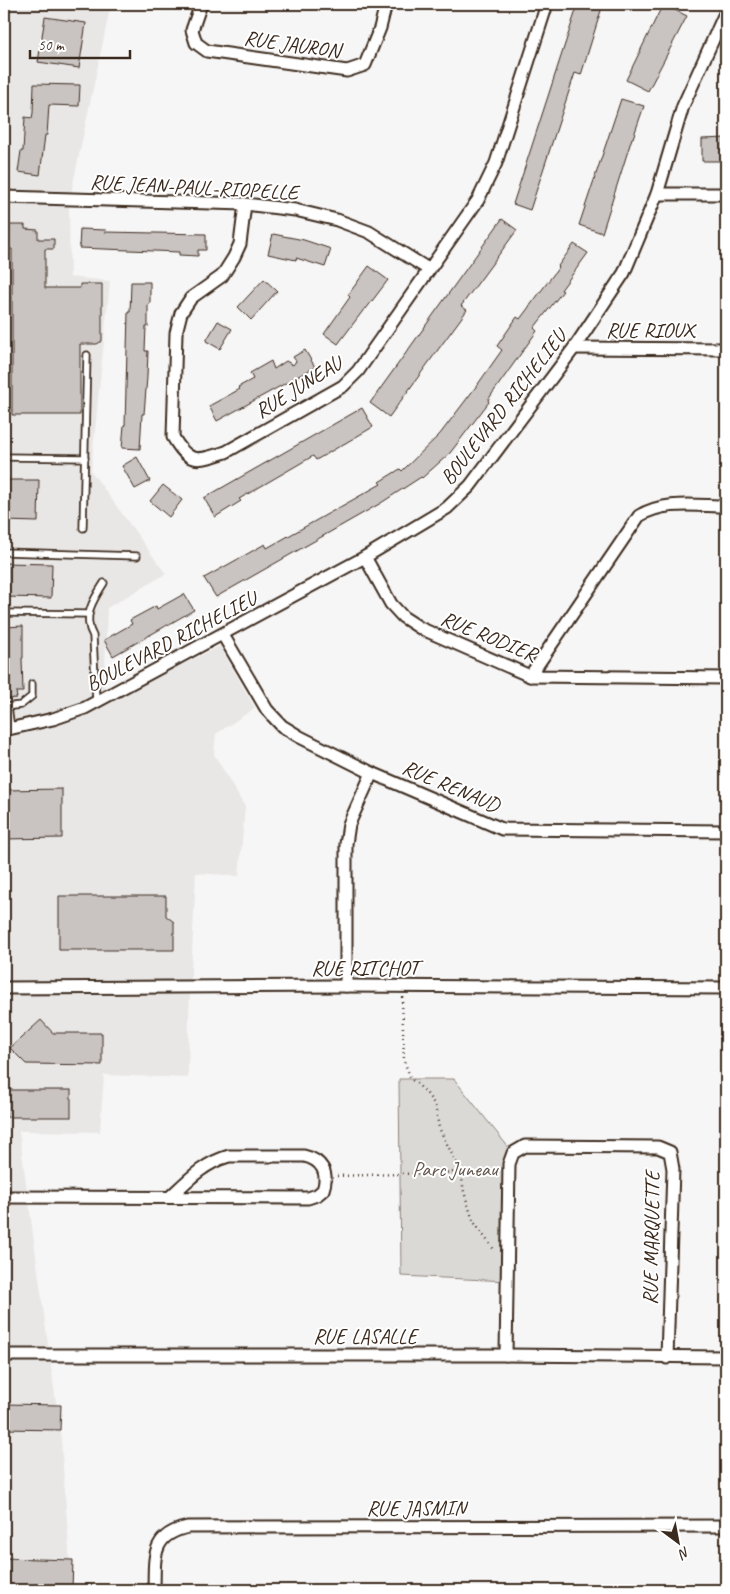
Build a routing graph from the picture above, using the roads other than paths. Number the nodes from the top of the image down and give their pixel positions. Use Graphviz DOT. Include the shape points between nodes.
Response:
graph roads {
  1 [pos="202,4"];
  2 [pos="386,4"];
  3 [pos="547,4"];
  4 [pos="726,11"];
  5 [pos="657,194"];
  6 [pos="726,194"];
  7 [pos="4,197"];
  8 [pos="246,204"];
  9 [pos="428,269"];
  10 [pos="574,348"];
  11 [pos="726,349"];
  12 [pos="87,355"];
  13 [pos="4,457"];
  14 [pos="85,458"];
  15 [pos="726,506"];
  16 [pos="83,528"];
  17 [pos="4,552"];
  18 [pos="137,556"];
  19 [pos="365,557"];
  20 [pos="104,583"];
  21 [pos="4,613"];
  22 [pos="89,614"];
  23 [pos="223,635"];
  24 [pos="530,676"];
  25 [pos="726,678"];
  26 [pos="32,684"];
  27 [pos="96,702"];
  28 [pos="6,707"];
  29 [pos="8,729"];
  30 [pos="372,773"];
  31 [pos="726,831"];
  32 [pos="346,986"];
  33 [pos="4,988"];
  34 [pos="726,988"];
  35 [pos="4,1197"];
  36 [pos="170,1197"];
  37 [pos="4,1355"];
  38 [pos="506,1355"];
  39 [pos="726,1357"];
  40 [pos="667,1358"];
  41 [pos="726,1526"];
  42 [pos="154,1590"];
  1 -- 2 [label="street, RUE JAURON" via="192,30 196,43 207,51 347,71 364,65"];
  3 -- 9 [label="street, RUE JUNEAU" via="496,163 478,200"];
  4 -- 5 [label="street, BOULEVARD RICHELIEU" via="683,106"];
  5 -- 6 [label="street"];
  5 -- 10 [label="street, BOULEVARD RICHELIEU" via="624,273"];
  7 -- 8 [label="street, RUE JEAN-PAUL-RIOPELLE"];
  8 -- 9 [label="street, RUE JEAN-PAUL-RIOPELLE" via="295,210 337,220 369,232"];
  8 -- 9 [label="street, RUE JUNEAU" via="240,244 234,257 222,276 191,298 181,313 176,333 173,437 181,451 193,459 226,452 343,386 358,371"];
  10 -- 11 [label="street, RUE RIOUX"];
  10 -- 19 [label="street, BOULEVARD RICHELIEU" via="470,486 447,508"];
  12 -- 14 [label="lane"];
  13 -- 14 [label="lane"];
  14 -- 16 [label="lane"];
  15 -- 24 [label="street" via="663,506 638,516"];
  17 -- 18 [label="lane"];
  19 -- 23 [label="street, BOULEVARD RICHELIEU"];
  19 -- 24 [label="street, RUE RODIER" via="403,617 420,628"];
  20 -- 22 [label="lane" via="90,606"];
  21 -- 22 [label="lane"];
  22 -- 27 [label="lane"];
  23 -- 27 [label="street, BOULEVARD RICHELIEU"];
  23 -- 30 [label="street, RUE RENAUD" via="267,710 282,726"];
  24 -- 25 [label="street, RUE RODIER"];
  26 -- 28 [label="lane" via="32,696 21,705"];
  27 -- 29 [label="street, BOULEVARD RICHELIEU" via="54,718"];
  28 -- 29 [label="lane"];
  30 -- 31 [label="street, RUE RENAUD" via="502,829"];
  30 -- 32 [label="street" via="349,824 346,844"];
  32 -- 33 [label="street, RUE RITCHOT"];
  32 -- 34 [label="street, RUE RITCHOT"];
  35 -- 36 [label="street"];
  36 -- 36 [label="street" via="308,1198 323,1190 326,1176 318,1162 304,1156 229,1156 203,1167"];
  37 -- 38 [label="street, RUE LASALLE"];
  38 -- 40 [label="street, RUE LASALLE"];
  38 -- 40 [label="street, RUE MARQUETTE" via="509,1164 513,1152 525,1146 658,1147 670,1152 673,1169"];
  39 -- 40 [label="street, RUE LASALLE"];
  41 -- 42 [label="street, RUE JASMIN" via="188,1527 173,1530 160,1543 155,1553"];
}
